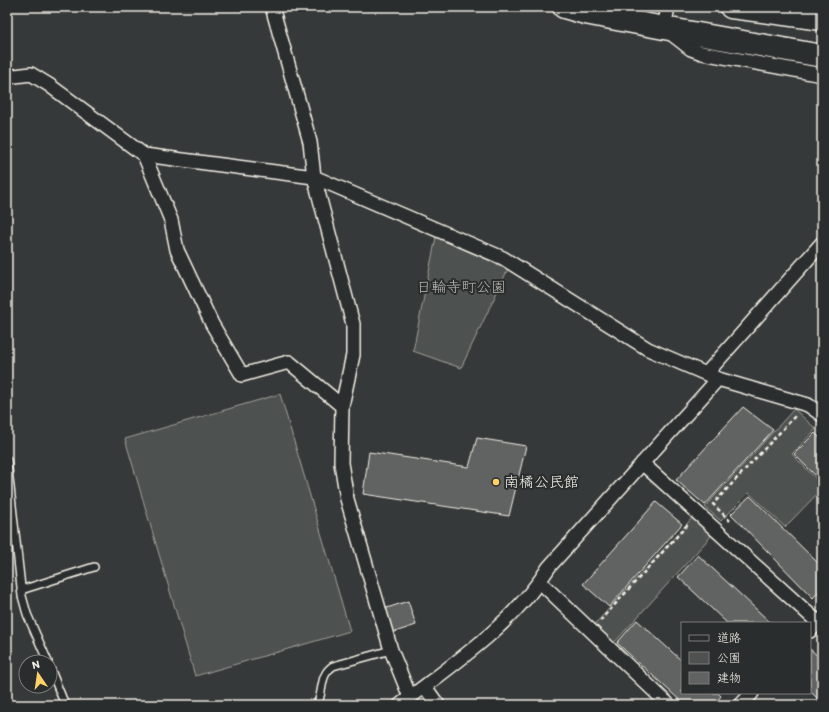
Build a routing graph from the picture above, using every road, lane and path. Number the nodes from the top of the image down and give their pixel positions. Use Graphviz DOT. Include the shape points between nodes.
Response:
graph roads {
  1 [pos="272,7"];
  2 [pos="564,7"];
  3 [pos="668,7"];
  4 [pos="731,7"];
  5 [pos="822,19"];
  6 [pos="664,28"];
  7 [pos="822,56"];
  8 [pos="822,75"];
  9 [pos="7,77"];
  10 [pos="144,155"];
  11 [pos="314,177"];
  12 [pos="822,243"];
  13 [pos="712,377"];
  14 [pos="342,406"];
  15 [pos="800,410"];
  16 [pos="822,415"];
  17 [pos="7,460"];
  18 [pos="642,463"];
  19 [pos="730,521"];
  20 [pos="688,524"];
  21 [pos="94,567"];
  22 [pos="540,582"];
  23 [pos="21,590"];
  24 [pos="597,624"];
  25 [pos="818,625"];
  26 [pos="391,650"];
  27 [pos="44,654"];
  28 [pos="425,687"];
  29 [pos="58,688"];
  30 [pos="751,694"];
  31 [pos="405,701"];
  32 [pos="65,705"];
  33 [pos="317,705"];
  34 [pos="438,705"];
  35 [pos="669,705"];
  36 [pos="741,705"];
  1 -- 11 [label="street" via="310,142"];
  2 -- 6 [label="highway"];
  3 -- 6 [label="street"];
  4 -- 5 [label="highway"];
  6 -- 7 [label="highway"];
  6 -- 8 [label="street" via="691,49 702,53"];
  9 -- 10 [label="street" via="31,74"];
  10 -- 11 [label="street"];
  10 -- 14 [label="street" via="171,220 177,250 212,324 242,376 289,362"];
  11 -- 13 [label="street" via="503,258 648,349"];
  11 -- 14 [label="street" via="353,324 352,355"];
  12 -- 13 [label="street"];
  13 -- 16 [label="street" via="808,405"];
  13 -- 18 [label="street"];
  14 -- 26 [label="street" via="341,463 347,499"];
  15 -- 19 [label="path" via="713,504"];
  17 -- 23 [label="lane"];
  18 -- 22 [label="street" via="550,567"];
  18 -- 25 [label="street"];
  20 -- 24 [label="path"];
  21 -- 23 [label="lane"];
  22 -- 28 [label="street" via="494,631"];
  22 -- 35 [label="street"];
  23 -- 27 [label="lane" via="27,614"];
  26 -- 31 [label="street"];
  26 -- 33 [label="lane" via="328,669"];
  28 -- 31 [label="street"];
  28 -- 34 [label="street"];
  29 -- 32 [label="lane"];
  30 -- 36 [label="street"];
}
